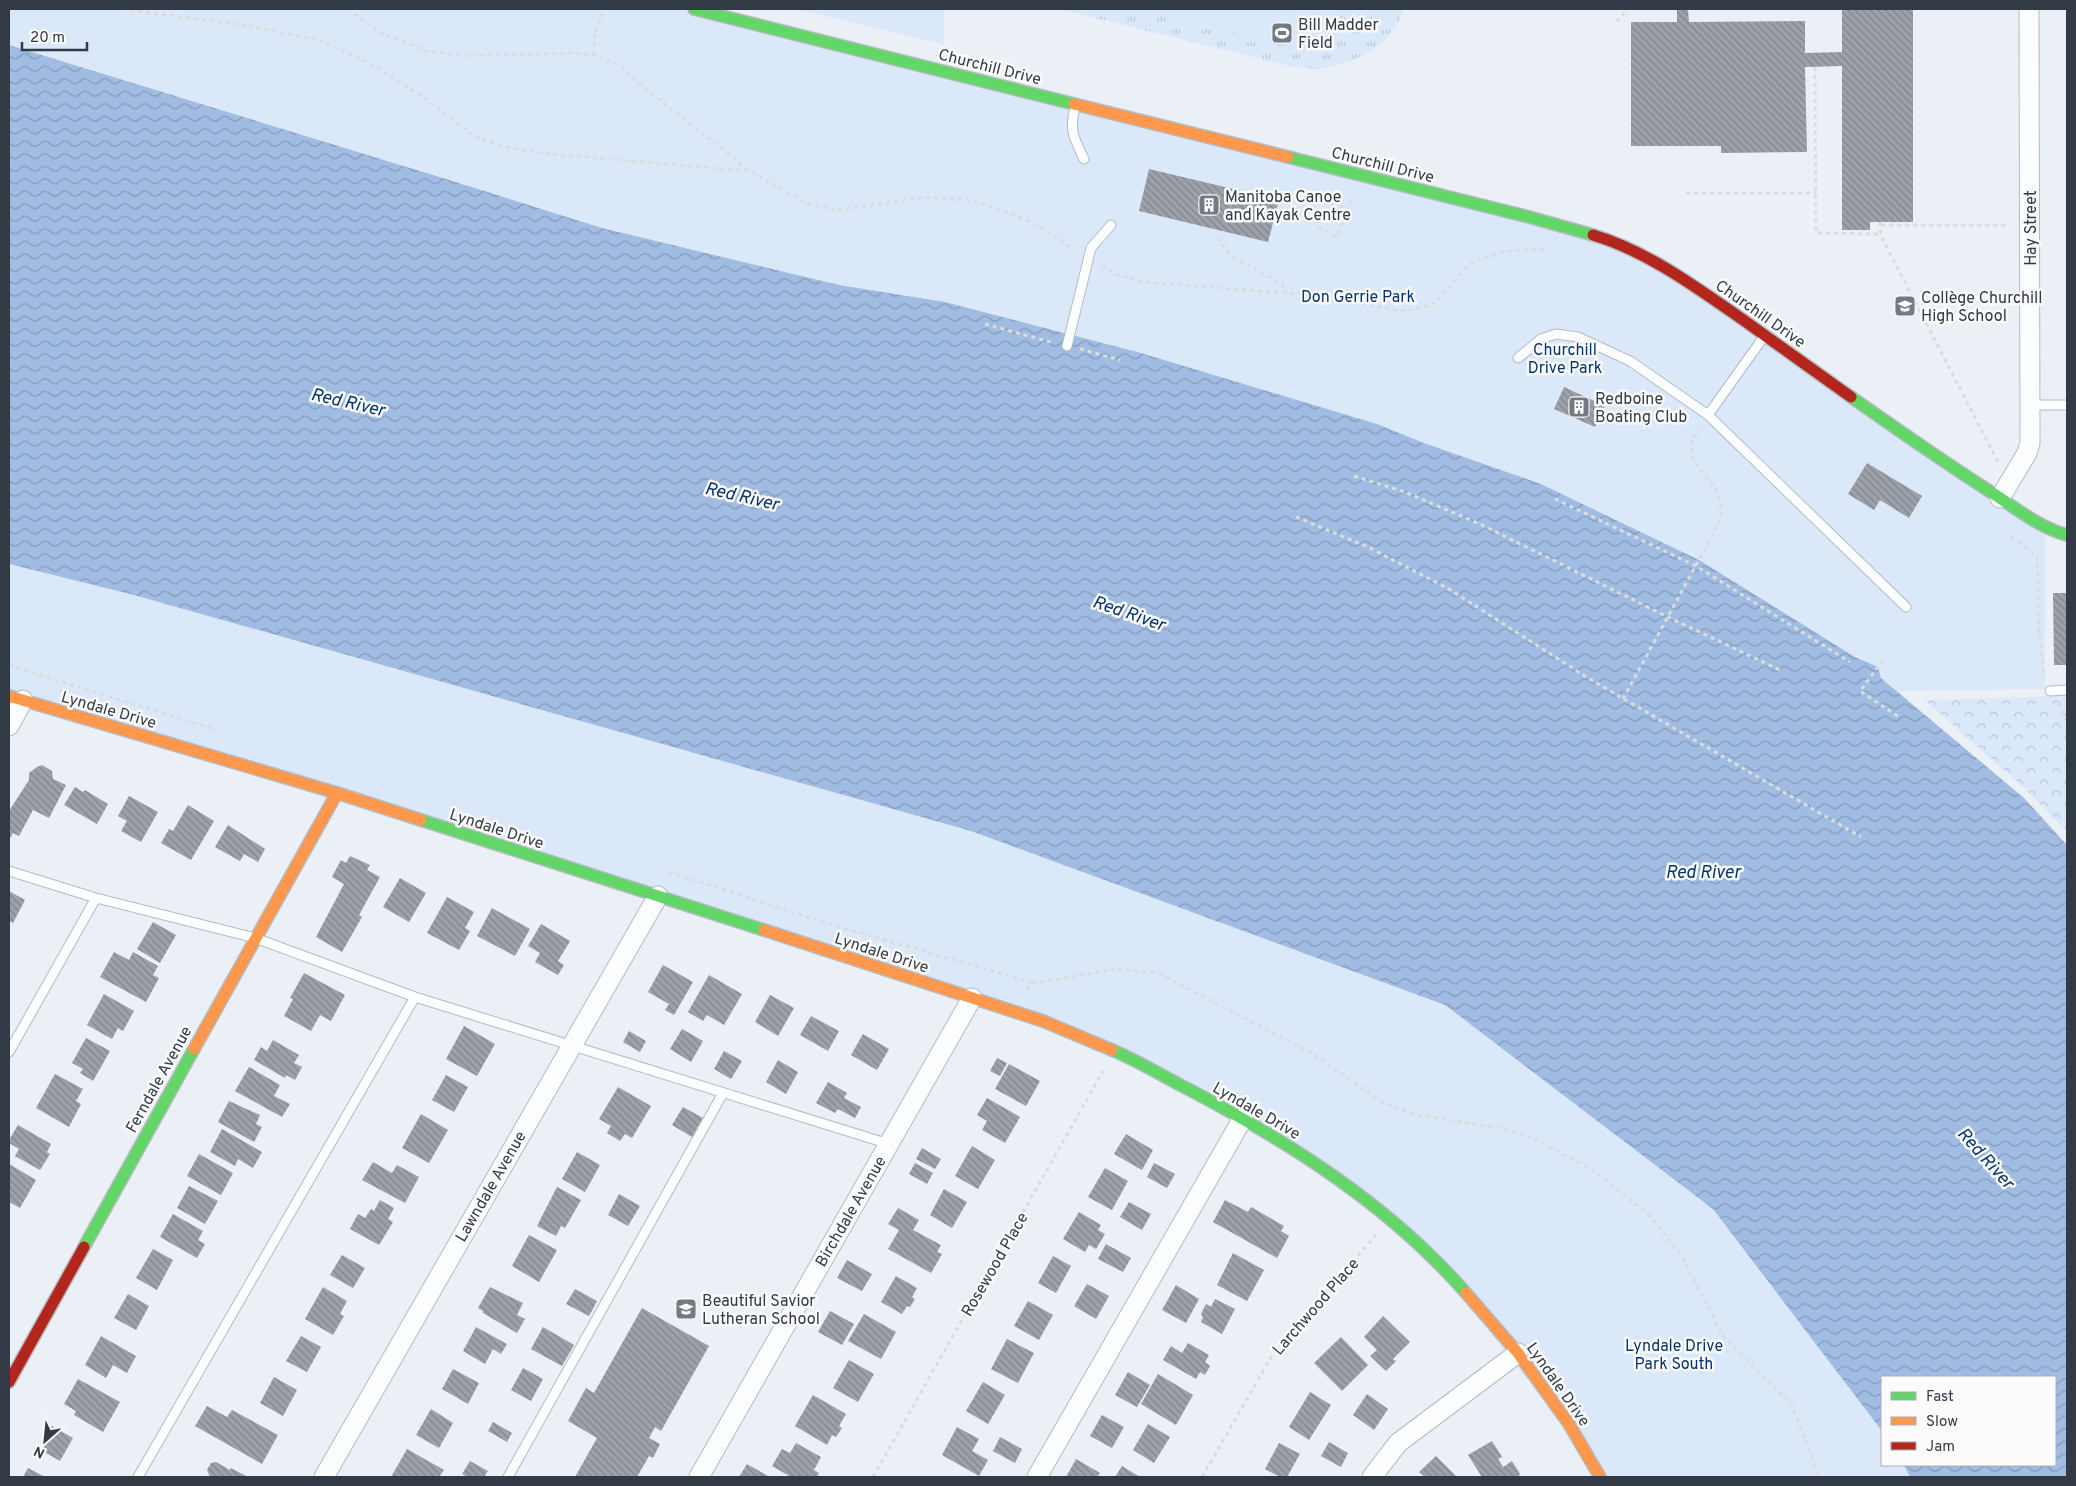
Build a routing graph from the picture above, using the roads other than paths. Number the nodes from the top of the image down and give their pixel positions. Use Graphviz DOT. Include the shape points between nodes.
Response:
graph roads {
  1 [pos="694,9"];
  2 [pos="2029,9"];
  3 [pos="1076,104"];
  4 [pos="1084,159"];
  5 [pos="1111,225"];
  6 [pos="1764,336"];
  7 [pos="1067,346"];
  8 [pos="1518,358"];
  9 [pos="2031,405"];
  10 [pos="2067,405"];
  11 [pos="1708,415"];
  12 [pos="2000,498"];
  13 [pos="2067,535"];
  14 [pos="1906,607"];
  15 [pos="2067,690"];
  16 [pos="2050,691"];
  17 [pos="16,698"];
  18 [pos="9,726"];
  19 [pos="337,793"];
  20 [pos="9,871"];
  21 [pos="658,896"];
  22 [pos="96,898"];
  23 [pos="255,938"];
  24 [pos="415,997"];
  25 [pos="972,998"];
  26 [pos="571,1046"];
  27 [pos="9,1052"];
  28 [pos="723,1092"];
  29 [pos="1243,1118"];
  30 [pos="889,1144"];
  31 [pos="1518,1353"];
  32 [pos="9,1382"];
  33 [pos="138,1477"];
  34 [pos="324,1477"];
  35 [pos="508,1477"];
  36 [pos="699,1477"];
  37 [pos="1037,1477"];
  38 [pos="1372,1477"];
  39 [pos="1600,1477"];
  1 -- 3 [label="street, Churchill Drive"];
  2 -- 9 [label="street, Hay Street"];
  3 -- 4 [label="lane" via="1071,123"];
  3 -- 6 [label="street, Churchill Drive" via="1529,217 1612,241 1702,291"];
  5 -- 7 [label="lane" via="1091,248"];
  6 -- 11 [label="lane"];
  6 -- 12 [label="street, Churchill Drive" via="1930,453"];
  8 -- 11 [label="lane" via="1540,339 1556,334 1578,337 1630,361"];
  9 -- 10 [label="lane"];
  9 -- 12 [label="street, Hay Street" via="2028,453"];
  11 -- 14 [label="lane"];
  12 -- 13 [label="street, Churchill Drive" via="2055,532"];
  15 -- 16 [label="lane"];
  17 -- 18 [label="street"];
  17 -- 19 [label="street, Lyndale Drive"];
  19 -- 21 [label="street, Lyndale Drive"];
  19 -- 23 [label="street, Ferndale Avenue"];
  20 -- 22 [label="lane"];
  21 -- 25 [label="street, Lyndale Drive"];
  21 -- 26 [label="street, Lawndale Avenue"];
  22 -- 23 [label="lane"];
  22 -- 27 [label="lane"];
  23 -- 24 [label="lane"];
  23 -- 32 [label="street, Ferndale Avenue"];
  24 -- 26 [label="lane"];
  24 -- 33 [label="lane"];
  25 -- 29 [label="street, Lyndale Drive" via="1043,1021 1115,1051"];
  25 -- 30 [label="street, Birchdale Avenue"];
  26 -- 28 [label="lane"];
  26 -- 34 [label="street, Lawndale Avenue"];
  28 -- 30 [label="lane"];
  28 -- 35 [label="lane"];
  29 -- 31 [label="street, Lyndale Drive" via="1315,1162 1391,1219 1460,1286"];
  29 -- 37 [label="street"];
  30 -- 36 [label="street, Birchdale Avenue"];
  31 -- 38 [label="street" via="1398,1443"];
  31 -- 39 [label="street, Lyndale Drive" via="1569,1424"];
}
